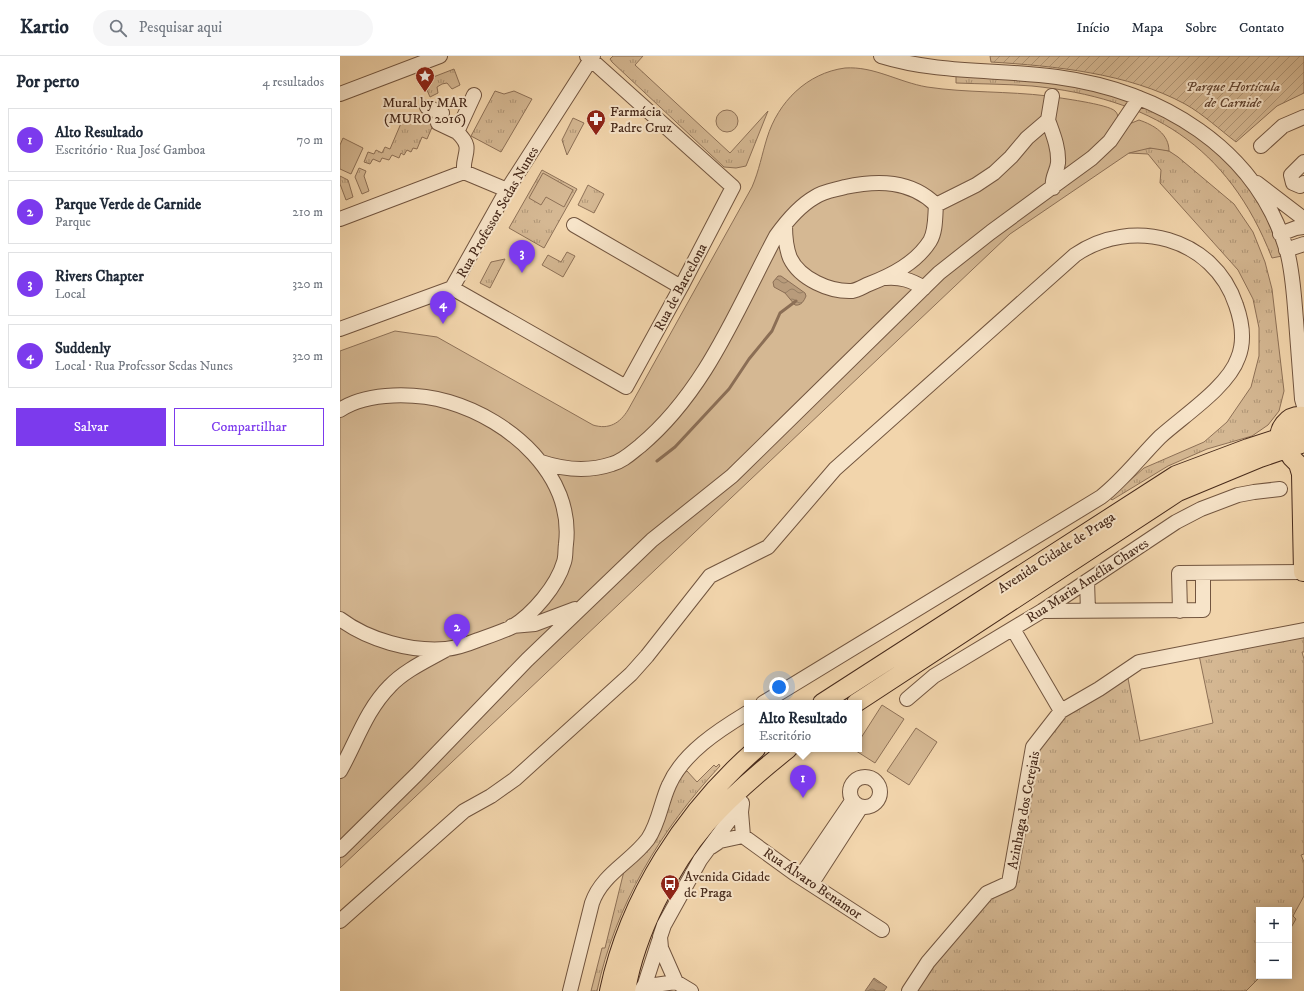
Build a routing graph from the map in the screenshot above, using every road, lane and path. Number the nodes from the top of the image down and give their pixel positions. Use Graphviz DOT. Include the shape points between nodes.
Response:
graph roads {
  1 [pos="881,56"];
  2 [pos="435,57"];
  3 [pos="590,57"];
  4 [pos="953,63"];
  5 [pos="340,94"];
  6 [pos="474,95"];
  7 [pos="1052,96"];
  8 [pos="1139,98"];
  9 [pos="427,106"];
  10 [pos="1304,117"];
  11 [pos="1048,120"];
  12 [pos="457,132"];
  13 [pos="1261,146"];
  14 [pos="1304,162"];
  15 [pos="464,172"];
  16 [pos="1248,176"];
  17 [pos="1304,183"];
  18 [pos="1053,188"];
  19 [pos="507,190"];
  20 [pos="936,205"];
  21 [pos="340,219"];
  22 [pos="1304,220"];
  23 [pos="574,225"];
  24 [pos="785,225"];
  25 [pos="1304,227"];
  26 [pos="1280,234"];
  27 [pos="1304,244"];
  28 [pos="1286,250"];
  29 [pos="885,278"];
  30 [pos="681,287"];
  31 [pos="452,288"];
  32 [pos="924,288"];
  33 [pos="340,329"];
  34 [pos="341,408"];
  35 [pos="1300,410"];
  36 [pos="1304,430"];
  37 [pos="1304,443"];
  38 [pos="1294,457"];
  39 [pos="541,462"];
  40 [pos="1280,490"];
  41 [pos="1304,572"];
  42 [pos="1204,573"];
  43 [pos="1087,581"];
  44 [pos="580,607"];
  45 [pos="1042,610"];
  46 [pos="1088,610"];
  47 [pos="1180,610"];
  48 [pos="340,620"];
  49 [pos="512,626"];
  50 [pos="1013,628"];
  51 [pos="1304,630"];
  52 [pos="447,649"];
  53 [pos="907,699"];
  54 [pos="768,700"];
  55 [pos="827,700"];
  56 [pos="861,700"];
  57 [pos="1061,711"];
  58 [pos="744,715"];
  59 [pos="752,752"];
  60 [pos="784,752"];
  61 [pos="763,769"];
  62 [pos="340,772"];
  63 [pos="742,803"];
  64 [pos="857,804"];
  65 [pos="743,836"];
  66 [pos="709,848"];
  67 [pos="340,850"];
  68 [pos="806,880"];
  69 [pos="340,921"];
  70 [pos="882,930"];
  71 [pos="660,938"];
  72 [pos="676,982"];
  73 [pos="570,991"];
  74 [pos="610,991"];
  75 [pos="626,991"];
  76 [pos="641,991"];
  77 [pos="691,991"];
  78 [pos="908,991"];
  1 -- 4 [label="street" via="918,65"];
  2 -- 5 [label="street"];
  3 -- 19 [label="street, Rua Professor Sedas Nunes"];
  3 -- 30 [label="street, Rua de Barcelona" via="733,186"];
  4 -- 8 [label="street" via="1097,84"];
  6 -- 12 [label="street"];
  7 -- 11 [label="street"];
  8 -- 16 [label="street" via="1204,132 1229,154"];
  8 -- 18 [label="street" via="1110,141"];
  9 -- 12 [label="street" via="442,113 438,123"];
  10 -- 13 [label="street" via="1283,126"];
  11 -- 18 [label="street" via="1057,150 1058,164 1052,181"];
  11 -- 20 [label="street" via="994,173 976,186"];
  12 -- 15 [label="street" via="468,145"];
  14 -- 17 [label="street" via="1291,174 1293,183 1300,186"];
  15 -- 19 [label="street"];
  15 -- 21 [label="street"];
  16 -- 22 [label="street"];
  16 -- 26 [label="street" via="1272,214"];
  18 -- 32 [label="street" via="991,232"];
  19 -- 31 [label="street, Rua Professor Sedas Nunes"];
  20 -- 24 [label="street" via="921,192 897,184 876,182 831,190 816,196"];
  20 -- 29 [label="street" via="935,225 930,240 914,259"];
  23 -- 30 [label="street"];
  24 -- 29 [label="street" via="786,245 793,262 801,272 817,283 853,291"];
  24 -- 39 [label="street" via="774,240 731,326 687,394 652,436 624,459 613,464 587,470 565,469"];
  25 -- 26 [label="street"];
  26 -- 28 [label="street"];
  27 -- 28 [label="street"];
  28 -- 35 [label="street" via="1293,288"];
  29 -- 32 [label="street" via="912,281"];
  30 -- 31 [label="street, Rua de Barcelona" via="626,387"];
  31 -- 33 [label="street, Rua Professor Sedas Nunes"];
  32 -- 44 [label="street" via="732,476 652,540"];
  34 -- 39 [label="street" via="360,401 384,397 434,398 462,406 494,423"];
  35 -- 38 [label="main road" via="1283,424"];
  36 -- 38 [label="main road, Avenida Cidade de Praga"];
  37 -- 38 [label="main road, Avenida Cidade de Praga"];
  38 -- 41 [label="main road"];
  38 -- 55 [label="main road, Avenida Cidade de Praga" via="1176,475"];
  38 -- 56 [label="main road, Avenida Cidade de Praga" via="1178,492"];
  39 -- 49 [label="street" via="554,481 566,516 564,562 540,601 523,619"];
  40 -- 43 [label="street, Rua Maria Amélia Chaves" via="1238,496 1188,515"];
  41 -- 42 [label="street"];
  42 -- 47 [label="street" via="1180,573"];
  42 -- 47 [label="street" via="1204,610"];
  43 -- 45 [label="street, Rua Maria Amélia Chaves"];
  43 -- 46 [label="street"];
  44 -- 49 [label="street" via="535,624"];
  44 -- 67 [label="street"];
  45 -- 46 [label="street"];
  45 -- 50 [label="street, Rua Maria Amélia Chaves"];
  46 -- 47 [label="street"];
  48 -- 52 [label="street" via="396,644"];
  49 -- 52 [label="street"];
  50 -- 53 [label="street, Rua Maria Amélia Chaves" via="934,676"];
  50 -- 57 [label="street"];
  51 -- 57 [label="street, Azinhaga dos Cerejais" via="1139,662"];
  52 -- 62 [label="street" via="390,686 369,714"];
  54 -- 69 [label="street" via="1101,497 1161,437 1222,382 1232,371 1238,358 1242,341 1241,325 1231,291 1210,263 1176,242 1144,235 1106,239 1075,255 834,469 768,547 710,576 631,674 515,779 464,811"];
  57 -- 78 [label="street, Azinhaga dos Cerejais" via="1033,747 1009,883 987,893 928,962"];
  58 -- 73 [label="street" via="712,736 688,759 670,783 655,826 647,840 598,889 592,903"];
  59 -- 74 [label="main road" via="729,772 698,808 662,860 627,932"];
  60 -- 61 [label="main road"];
  61 -- 63 [label="street"];
  61 -- 75 [label="main road" via="707,823 677,866 642,937"];
  63 -- 65 [label="street"];
  63 -- 66 [label="street"];
  64 -- 68 [label="street"];
  65 -- 66 [label="street" via="720,841"];
  65 -- 68 [label="street, Rua Álvaro Benamor"];
  66 -- 71 [label="street" via="670,911"];
  68 -- 70 [label="street, Rua Álvaro Benamor"];
  71 -- 72 [label="street" via="661,948"];
  71 -- 76 [label="street"];
  72 -- 76 [label="street" via="655,985"];
  72 -- 77 [label="street"];
}
